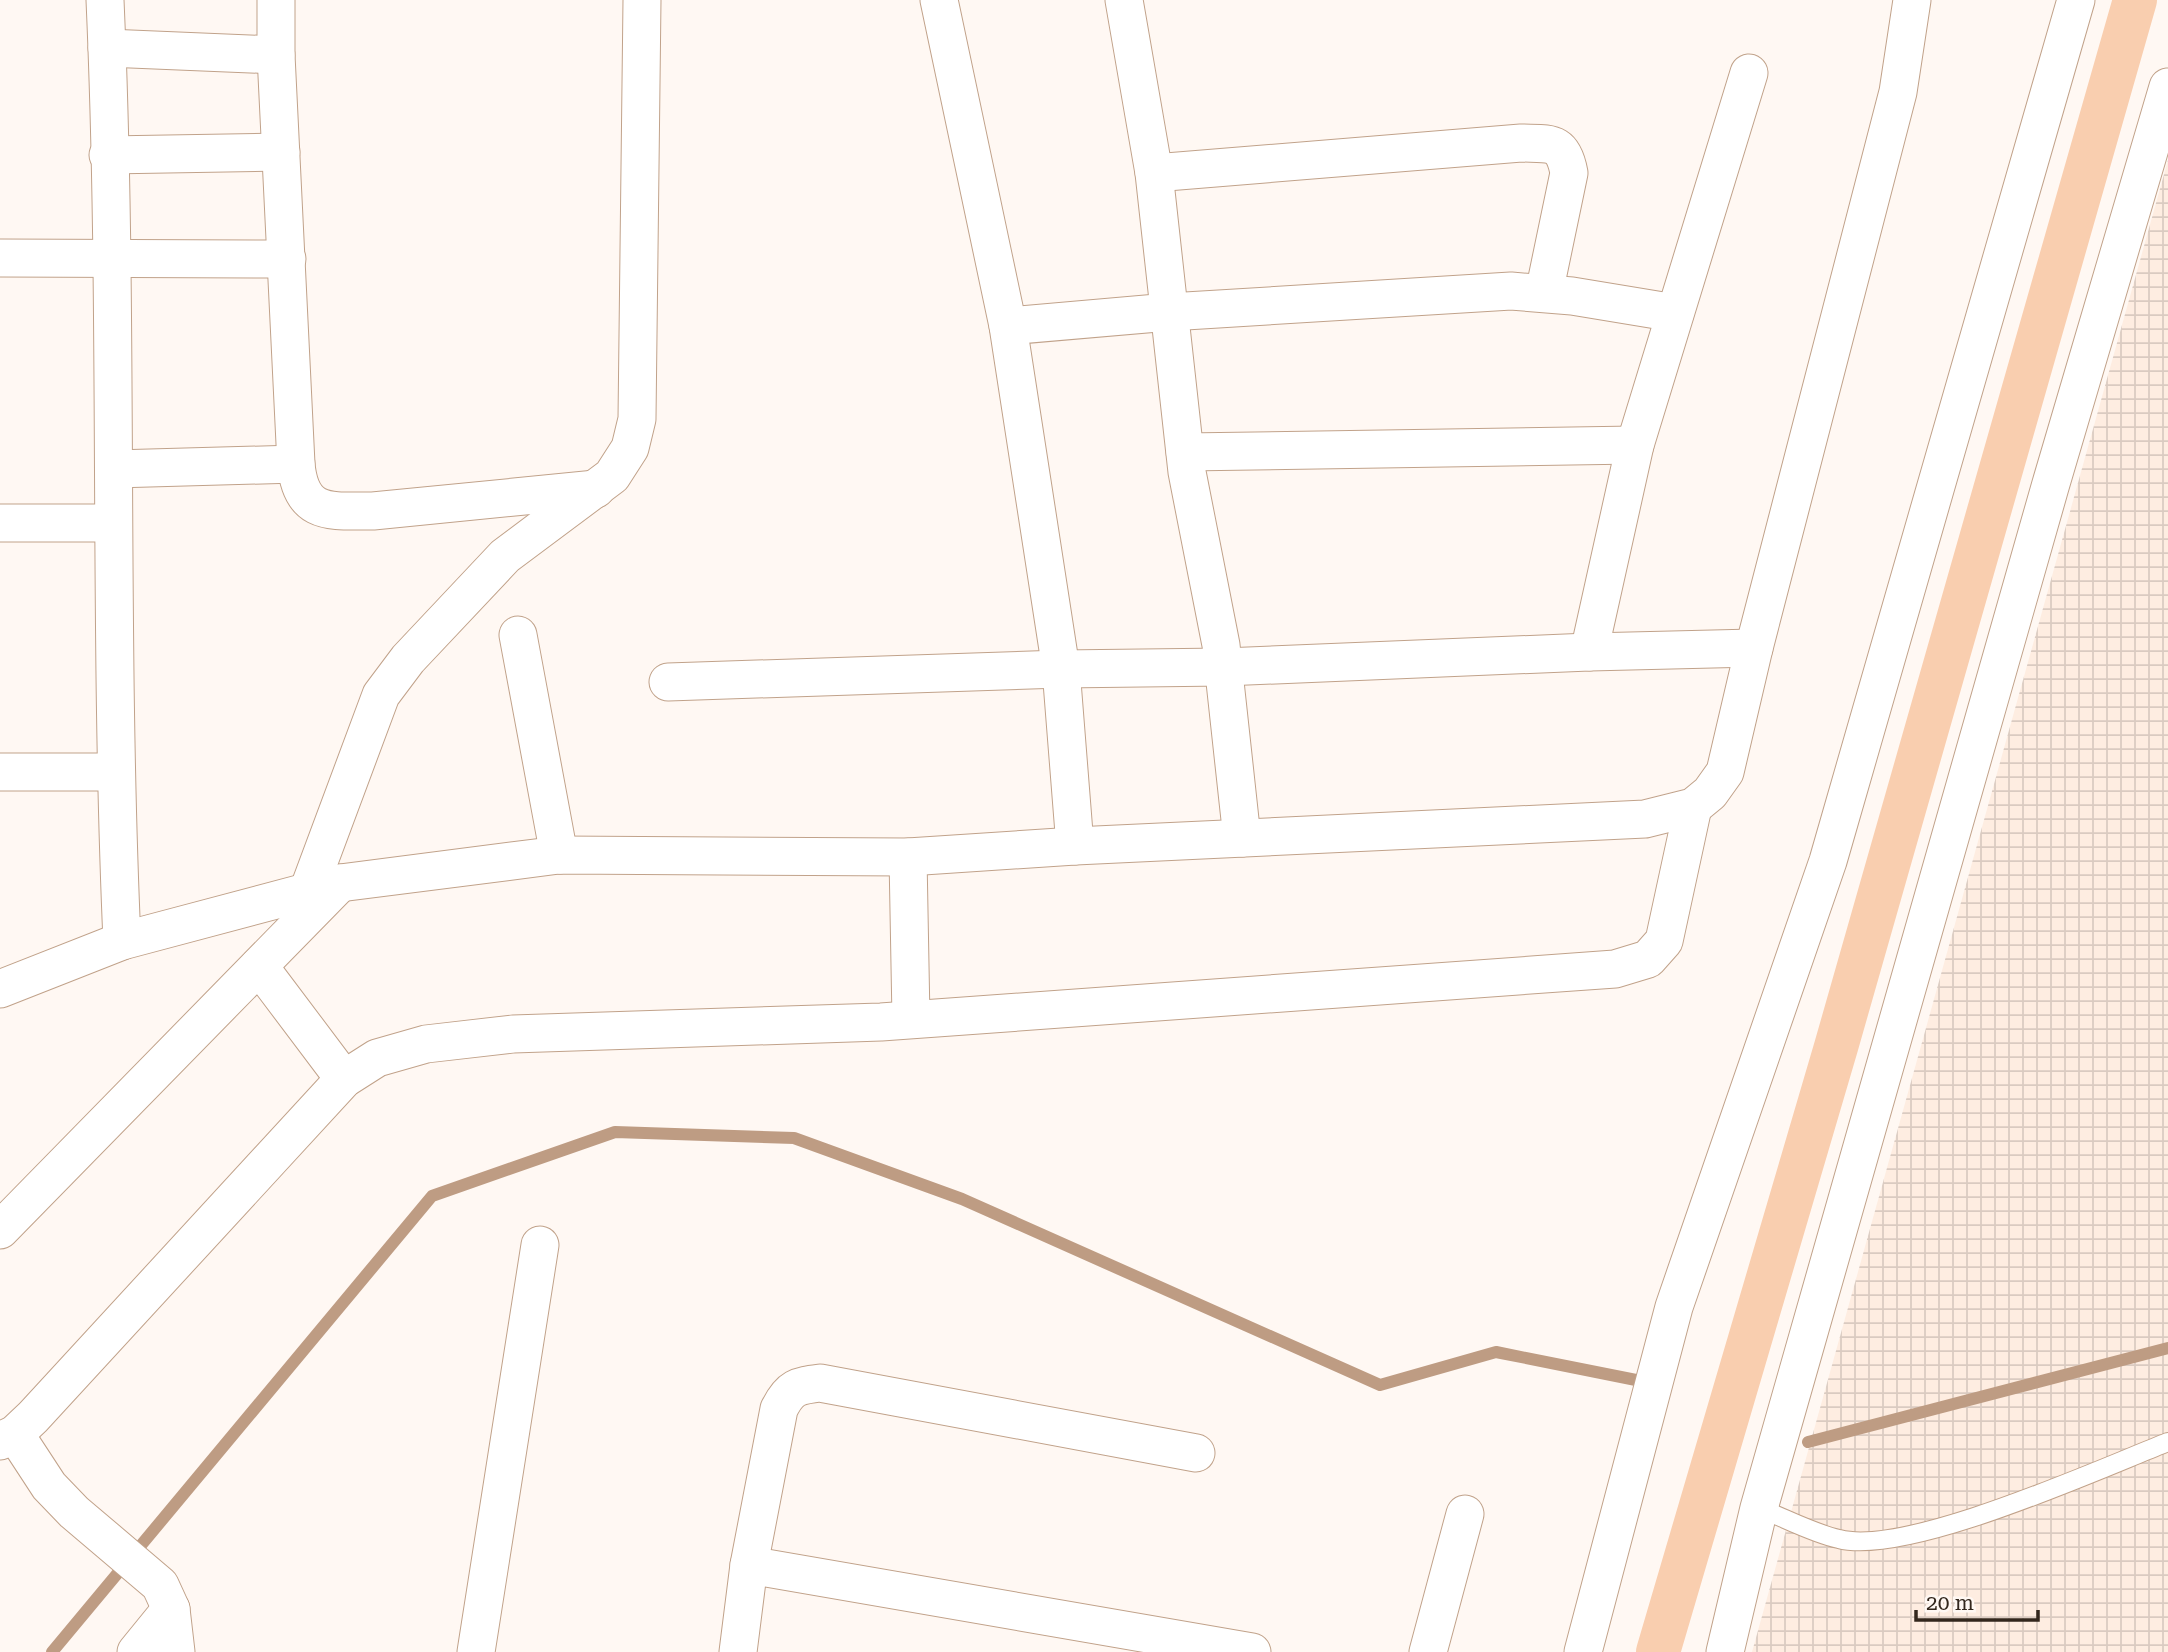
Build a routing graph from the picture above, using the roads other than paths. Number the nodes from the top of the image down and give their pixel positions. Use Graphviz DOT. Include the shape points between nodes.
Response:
graph roads {
  1 [pos="105,0"];
  2 [pos="276,0"];
  3 [pos="642,0"];
  4 [pos="939,0"];
  5 [pos="1124,0"];
  6 [pos="1912,0"];
  7 [pos="2076,0"];
  8 [pos="107,48"];
  9 [pos="276,55"];
  10 [pos="1749,73"];
  11 [pos="2168,87"];
  12 [pos="281,152"];
  13 [pos="108,155"];
  14 [pos="1154,173"];
  15 [pos="0,258"];
  16 [pos="113,258"];
  17 [pos="287,259"];
  18 [pos="1544,292"];
  19 [pos="1169,312"];
  20 [pos="1675,313"];
  21 [pos="1008,326"];
  22 [pos="1635,445"];
  23 [pos="1185,452"];
  24 [pos="296,464"];
  25 [pos="114,469"];
  26 [pos="596,489"];
  27 [pos="0,523"];
  28 [pos="113,523"];
  29 [pos="518,635"];
  30 [pos="1754,648"];
  31 [pos="1589,652"];
  32 [pos="1224,667"];
  33 [pos="1061,669"];
  34 [pos="668,682"];
  35 [pos="0,772"];
  36 [pos="114,772"];
  37 [pos="1693,807"];
  38 [pos="1242,838"];
  39 [pos="1075,846"];
  40 [pos="559,855"];
  41 [pos="908,857"];
  42 [pos="324,887"];
  43 [pos="122,941"];
  44 [pos="259,966"];
  45 [pos="0,989"];
  46 [pos="911,1020"];
  47 [pos="344,1079"];
  48 [pos="0,1230"];
  49 [pos="540,1245"];
  50 [pos="7,1438"];
  51 [pos="2168,1441"];
  52 [pos="1196,1454"];
  53 [pos="1759,1508"];
  54 [pos="1465,1514"];
  55 [pos="749,1564"];
  56 [pos="165,1597"];
  57 [pos="136,1652"];
  58 [pos="176,1652"];
  59 [pos="475,1652"];
  60 [pos="738,1652"];
  61 [pos="1252,1652"];
  62 [pos="1428,1652"];
  63 [pos="1583,1652"];
  64 [pos="1725,1652"];
  1 -- 8 [label="street"];
  2 -- 9 [label="street"];
  3 -- 26 [label="street" via="637,419 630,448 612,477"];
  4 -- 21 [label="street"];
  5 -- 14 [label="street"];
  6 -- 30 [label="street" via="1895,105"];
  7 -- 63 [label="street" via="1828,861 1674,1307"];
  8 -- 9 [label="street"];
  8 -- 13 [label="street"];
  9 -- 12 [label="street"];
  10 -- 20 [label="street"];
  11 -- 53 [label="street"];
  12 -- 13 [label="street"];
  12 -- 17 [label="street"];
  13 -- 16 [label="street"];
  14 -- 18 [label="street" via="1553,144 1565,154 1569,173"];
  14 -- 19 [label="street"];
  15 -- 16 [label="street"];
  16 -- 17 [label="street"];
  16 -- 25 [label="street"];
  17 -- 24 [label="street"];
  18 -- 19 [label="street"];
  18 -- 20 [label="street"];
  19 -- 21 [label="street"];
  19 -- 23 [label="street"];
  20 -- 22 [label="street"];
  21 -- 33 [label="street"];
  22 -- 23 [label="street"];
  22 -- 31 [label="street"];
  23 -- 32 [label="street"];
  24 -- 25 [label="street"];
  24 -- 26 [label="street" via="305,500 340,511"];
  25 -- 28 [label="street"];
  26 -- 42 [label="street" via="505,555 408,659 381,695"];
  27 -- 28 [label="street"];
  28 -- 36 [label="street"];
  29 -- 40 [label="street"];
  30 -- 31 [label="street"];
  30 -- 37 [label="street" via="1725,772"];
  31 -- 32 [label="street"];
  32 -- 33 [label="street"];
  32 -- 38 [label="street"];
  33 -- 34 [label="street"];
  33 -- 39 [label="street"];
  35 -- 36 [label="street"];
  36 -- 43 [label="street"];
  37 -- 38 [label="street" via="1645,819"];
  37 -- 46 [label="street" via="1664,941 1648,959 1615,969"];
  38 -- 39 [label="street"];
  39 -- 41 [label="street"];
  40 -- 41 [label="street"];
  40 -- 42 [label="street"];
  41 -- 46 [label="street"];
  42 -- 43 [label="street"];
  42 -- 44 [label="street"];
  43 -- 45 [label="street"];
  44 -- 47 [label="street"];
  44 -- 48 [label="street"];
  46 -- 47 [label="street" via="513,1034 426,1044 377,1058"];
  47 -- 50 [label="street"];
  49 -- 59 [label="street"];
  50 -- 56 [label="street" via="74,1512"];
  51 -- 53 [label="lane" via="1999,1508 1906,1536 1840,1540"];
  52 -- 55 [label="street" via="820,1383 799,1386 787,1393 779,1409"];
  53 -- 64 [label="street"];
  54 -- 62 [label="street"];
  55 -- 60 [label="street"];
  55 -- 61 [label="street"];
  56 -- 57 [label="street"];
  56 -- 58 [label="street"];
}
